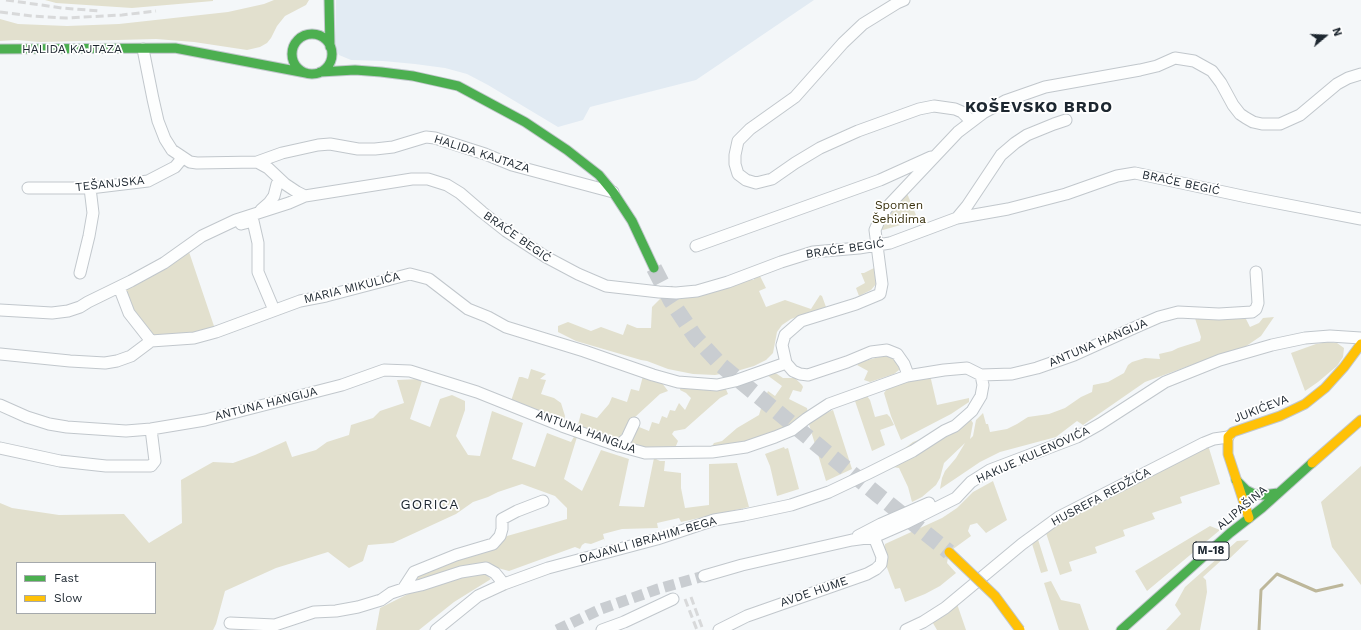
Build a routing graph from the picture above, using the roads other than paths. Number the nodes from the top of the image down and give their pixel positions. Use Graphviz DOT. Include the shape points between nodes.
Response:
graph roads {
  1 [pos="329,0"];
  2 [pos="904,0"];
  3 [pos="330,14"];
  4 [pos="314,34"];
  5 [pos="143,49"];
  6 [pos="0,50"];
  7 [pos="331,50"];
  8 [pos="286,56"];
  9 [pos="258,64"];
  10 [pos="355,70"];
  11 [pos="320,72"];
  12 [pos="306,73"];
  13 [pos="1361,74"];
  14 [pos="1066,120"];
  15 [pos="971,121"];
  16 [pos="937,155"];
  17 [pos="180,156"];
  18 [pos="257,162"];
  19 [pos="272,172"];
  20 [pos="277,184"];
  21 [pos="28,188"];
  22 [pos="90,188"];
  23 [pos="613,192"];
  24 [pos="305,196"];
  25 [pos="289,203"];
  26 [pos="258,213"];
  27 [pos="957,218"];
  28 [pos="1361,219"];
  29 [pos="202,236"];
  30 [pos="696,246"];
  31 [pos="876,246"];
  32 [pos="654,268"];
  33 [pos="1256,272"];
  34 [pos="80,273"];
  35 [pos="119,288"];
  36 [pos="0,310"];
  37 [pos="274,310"];
  38 [pos="1361,338"];
  39 [pos="151,341"];
  40 [pos="1361,344"];
  41 [pos="0,354"];
  42 [pos="786,363"];
  43 [pos="981,375"];
  44 [pos="907,376"];
  45 [pos="0,405"];
  46 [pos="1361,420"];
  47 [pos="634,423"];
  48 [pos="151,429"];
  49 [pos="1228,437"];
  50 [pos="618,446"];
  51 [pos="0,448"];
  52 [pos="1236,480"];
  53 [pos="971,482"];
  54 [pos="1278,493"];
  55 [pos="543,501"];
  56 [pos="1249,518"];
  57 [pos="874,537"];
  58 [pos="852,540"];
  59 [pos="949,552"];
  60 [pos="704,576"];
  61 [pos="504,584"];
  62 [pos="403,589"];
  63 [pos="672,599"];
  64 [pos="230,623"];
  65 [pos="436,630"];
  66 [pos="602,630"];
  67 [pos="719,630"];
  68 [pos="906,630"];
  69 [pos="1020,630"];
  70 [pos="1122,630"];
  1 -- 3 [label="main road"];
  2 -- 15 [label="street" via="863,24 795,97 750,129 738,141 735,155 738,174 756,183 772,179 820,148 919,109 934,106 955,109"];
  3 -- 4 [label="main road"];
  3 -- 7 [label="main road"];
  4 -- 7 [label="main road" via="326,40"];
  4 -- 8 [label="main road" via="302,37"];
  5 -- 6 [label="main road, HALIDA KAJTAZA"];
  5 -- 9 [label="main road, HALIDA KAJTAZA" via="175,48"];
  5 -- 17 [label="street, HALIDA KAJTAZA" via="158,121 168,144"];
  7 -- 10 [label="main road" via="344,65"];
  7 -- 11 [label="main road" via="329,65"];
  8 -- 9 [label="main road, HALIDA KAJTAZA"];
  8 -- 12 [label="main road" via="293,59 296,67"];
  9 -- 12 [label="main road, HALIDA KAJTAZA"];
  10 -- 11 [label="main road"];
  10 -- 23 [label="main road" via="413,76 458,86 525,122 567,150 599,175"];
  11 -- 12 [label="main road"];
  13 -- 15 [label="street" via="1337,84 1300,115 1280,124 1262,124 1246,118 1233,106 1212,71 1194,61 1175,58 1157,66 1028,93 1005,101"];
  14 -- 27 [label="street" via="1027,134 1015,142 998,159"];
  15 -- 16 [label="street"];
  16 -- 30 [label="street" via="880,180"];
  16 -- 31 [label="street" via="881,216 875,230"];
  17 -- 18 [label="street, HALIDA KAJTAZA" via="197,163"];
  17 -- 22 [label="street, TEŠANJSKA" via="180,161 175,167 148,181"];
  18 -- 19 [label="street"];
  18 -- 23 [label="street, HALIDA KAJTAZA" via="318,145 375,149 394,147 426,136 512,165"];
  19 -- 20 [label="street"];
  19 -- 24 [label="street" via="285,184"];
  20 -- 25 [label="street"];
  20 -- 26 [label="street" via="274,196"];
  21 -- 22 [label="street, TEŠANJSKA"];
  22 -- 34 [label="street" via="93,213"];
  23 -- 32 [label="main road" via="632,221"];
  24 -- 25 [label="street"];
  24 -- 31 [label="street, BRAĆE BEGIĆ" via="412,179 428,179 460,193 525,244 578,274 606,286 659,292 697,291 813,252"];
  25 -- 26 [label="street"];
  26 -- 29 [label="street"];
  27 -- 28 [label="street, BRAĆE BEGIĆ" via="1008,209 1066,194 1117,176 1135,173"];
  27 -- 31 [label="street, BRAĆE BEGIĆ"];
  29 -- 35 [label="street"];
  29 -- 37 [label="street" via="253,221 258,243 258,272"];
  31 -- 42 [label="street" via="882,284 880,294 801,321 785,335 782,345"];
  33 -- 43 [label="street, ANTUNA HANGIJA" via="1258,304 1252,312 1178,312 1037,368 1012,374"];
  35 -- 36 [label="street" via="80,308 68,311 52,313"];
  35 -- 39 [label="street" via="129,312"];
  37 -- 39 [label="street, MARIA MIKULIĆA" via="194,338"];
  37 -- 42 [label="street, MARIA MIKULIĆA" via="300,301 410,274 429,279 468,309 506,327 678,382 718,386"];
  38 -- 53 [label="street, HAKIJE KULENOVIĆA" via="1305,338 1220,360 1165,382 1076,437 990,470"];
  39 -- 41 [label="street" via="131,356 105,363"];
  40 -- 49 [label="main road, JUKIĆEVA" via="1325,388 1305,404 1280,416 1233,432"];
  42 -- 44 [label="street" via="793,371 808,375 871,352 887,350 897,354 904,364"];
  43 -- 44 [label="street, ANTUNA HANGIJA" via="967,368"];
  43 -- 61 [label="street, DAJANLI IBRAHIM-BEGA" via="981,396 972,411 955,426 906,454 829,492 791,506 714,520 657,539 548,568"];
  44 -- 50 [label="street, ANTUNA HANGIJA" via="829,404 792,430 746,447 712,452 645,453"];
  45 -- 48 [label="street, ANTUNA HANGIJA" via="27,417 67,427 126,431"];
  46 -- 54 [label="main road, ALIPAŠINA / M-18"];
  47 -- 50 [label="street" via="627,438"];
  48 -- 50 [label="street, ANTUNA HANGIJA" via="205,420 342,385 384,370 410,371 440,379"];
  48 -- 51 [label="street" via="155,461 152,466 106,466 60,461"];
  49 -- 52 [label="main road, JUKIĆEVA" via="1227,448"];
  49 -- 68 [label="street, HUSREFA REDŽIĆA" via="1204,443 1059,517 945,608"];
  52 -- 54 [label="main road" via="1254,494"];
  52 -- 56 [label="main road, JUKIĆEVA"];
  53 -- 57 [label="street, HAKIJE KULENOVIĆA" via="956,498"];
  53 -- 58 [label="street"];
  54 -- 56 [label="main road, ALIPAŠINA / M-18"];
  55 -- 62 [label="street" via="502,519 500,536 493,544 414,572"];
  56 -- 70 [label="main road, ALIPAŠINA / M-18"];
  57 -- 58 [label="street, HAKIJE KULENOVIĆA"];
  57 -- 67 [label="street, AVDE HUME" via="882,557 881,564 876,569 747,616"];
  58 -- 60 [label="street, HAKIJE KULENOVIĆA"];
  59 -- 69 [label="main road, bridge" via="995,596"];
  61 -- 62 [label="street" via="495,573 486,568 461,572"];
  61 -- 65 [label="street, DAJANLI IBRAHIM-BEGA" via="478,596"];
  62 -- 64 [label="street" via="381,600 358,607 314,612 275,625"];
  63 -- 66 [label="street"];
}
